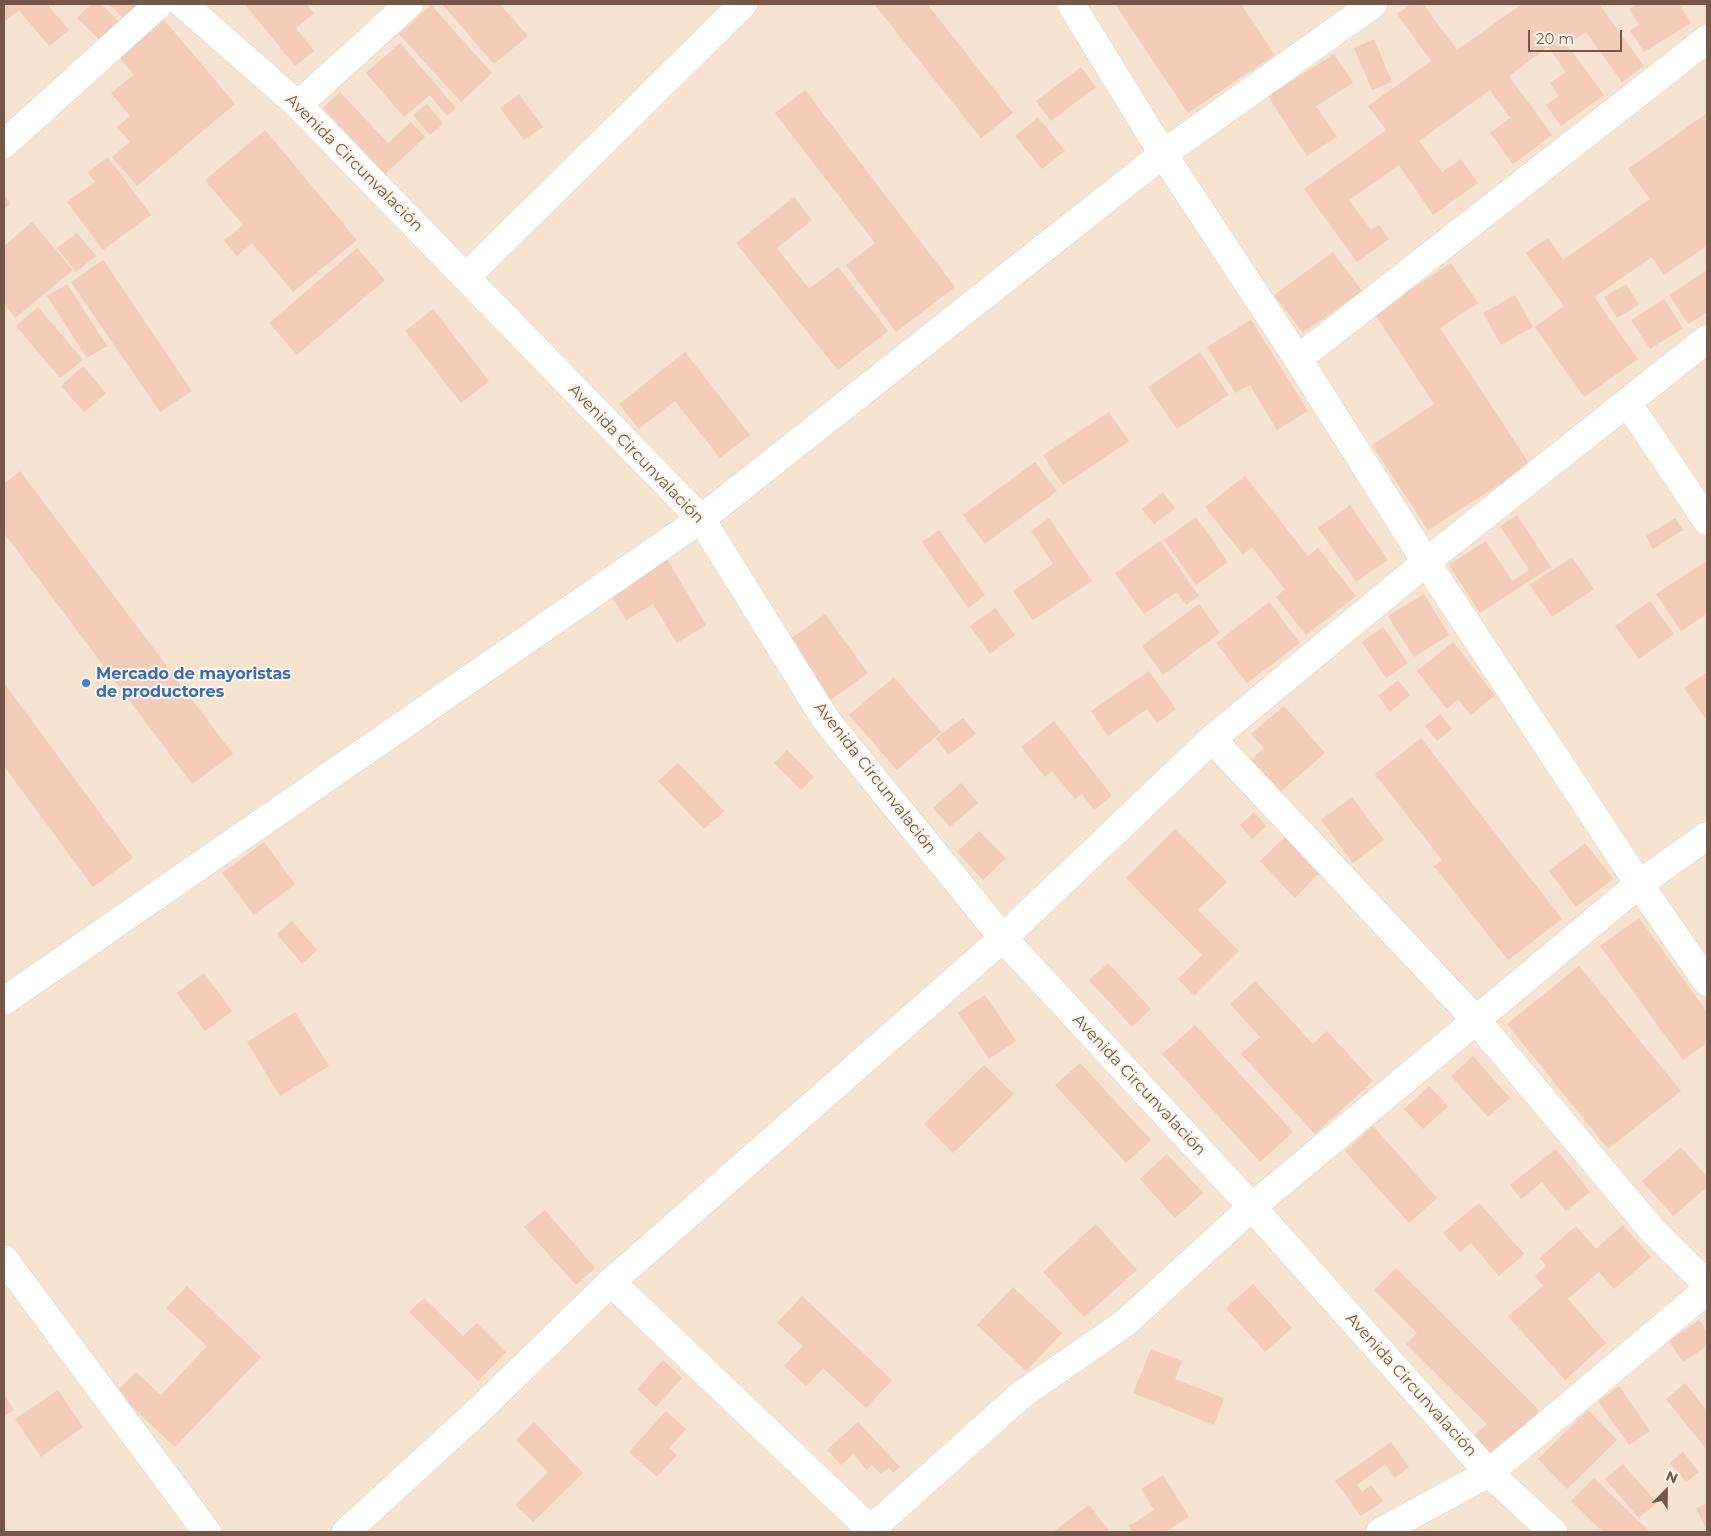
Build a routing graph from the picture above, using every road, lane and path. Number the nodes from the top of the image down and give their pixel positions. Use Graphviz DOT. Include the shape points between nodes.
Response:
graph roads {
  1 [pos="159,4"];
  2 [pos="183,4"];
  3 [pos="409,4"];
  4 [pos="743,4"];
  5 [pos="1071,4"];
  6 [pos="1373,4"];
  7 [pos="1707,39"];
  8 [pos="298,105"];
  9 [pos="4,144"];
  10 [pos="1163,154"];
  11 [pos="466,277"];
  12 [pos="1707,339"];
  13 [pos="1298,359"];
  14 [pos="1627,402"];
  15 [pos="701,519"];
  16 [pos="1707,521"];
  17 [pos="1426,562"];
  18 [pos="1212,739"];
  19 [pos="1707,836"];
  20 [pos="1639,884"];
  21 [pos="1002,938"];
  22 [pos="1707,982"];
  23 [pos="4,1001"];
  24 [pos="1476,1020"];
  25 [pos="1252,1207"];
  26 [pos="4,1258"];
  27 [pos="611,1282"];
  28 [pos="1707,1284"];
  29 [pos="1707,1290"];
  30 [pos="1490,1473"];
  31 [pos="871,1531"];
  32 [pos="207,1532"];
  33 [pos="346,1532"];
  34 [pos="1380,1532"];
  35 [pos="1553,1532"];
  1 -- 9 [label="street"];
  2 -- 8 [label="street, Avenida Circunvalación"];
  3 -- 8 [label="street"];
  4 -- 11 [label="street"];
  5 -- 10 [label="street"];
  6 -- 10 [label="street"];
  7 -- 13 [label="street"];
  8 -- 11 [label="street, Avenida Circunvalación"];
  10 -- 13 [label="street"];
  10 -- 15 [label="street"];
  11 -- 15 [label="street, Avenida Circunvalación"];
  12 -- 14 [label="street"];
  13 -- 17 [label="street"];
  14 -- 16 [label="street"];
  14 -- 17 [label="street"];
  15 -- 21 [label="street, Avenida Circunvalación" via="826,720"];
  15 -- 23 [label="street"];
  17 -- 18 [label="street"];
  17 -- 20 [label="street"];
  18 -- 21 [label="street"];
  18 -- 24 [label="street"];
  19 -- 20 [label="street"];
  20 -- 22 [label="street"];
  20 -- 24 [label="street"];
  21 -- 25 [label="street, Avenida Circunvalación"];
  21 -- 27 [label="street"];
  24 -- 25 [label="street"];
  24 -- 28 [label="street" via="1653,1231"];
  25 -- 30 [label="street, Avenida Circunvalación"];
  25 -- 31 [label="street" via="1126,1323 1021,1395"];
  26 -- 32 [label="street"];
  27 -- 31 [label="street"];
  27 -- 33 [label="street" via="477,1412"];
  29 -- 30 [label="street"];
  30 -- 34 [label="street"];
  30 -- 35 [label="street, Avenida Circunvalación"];
}
